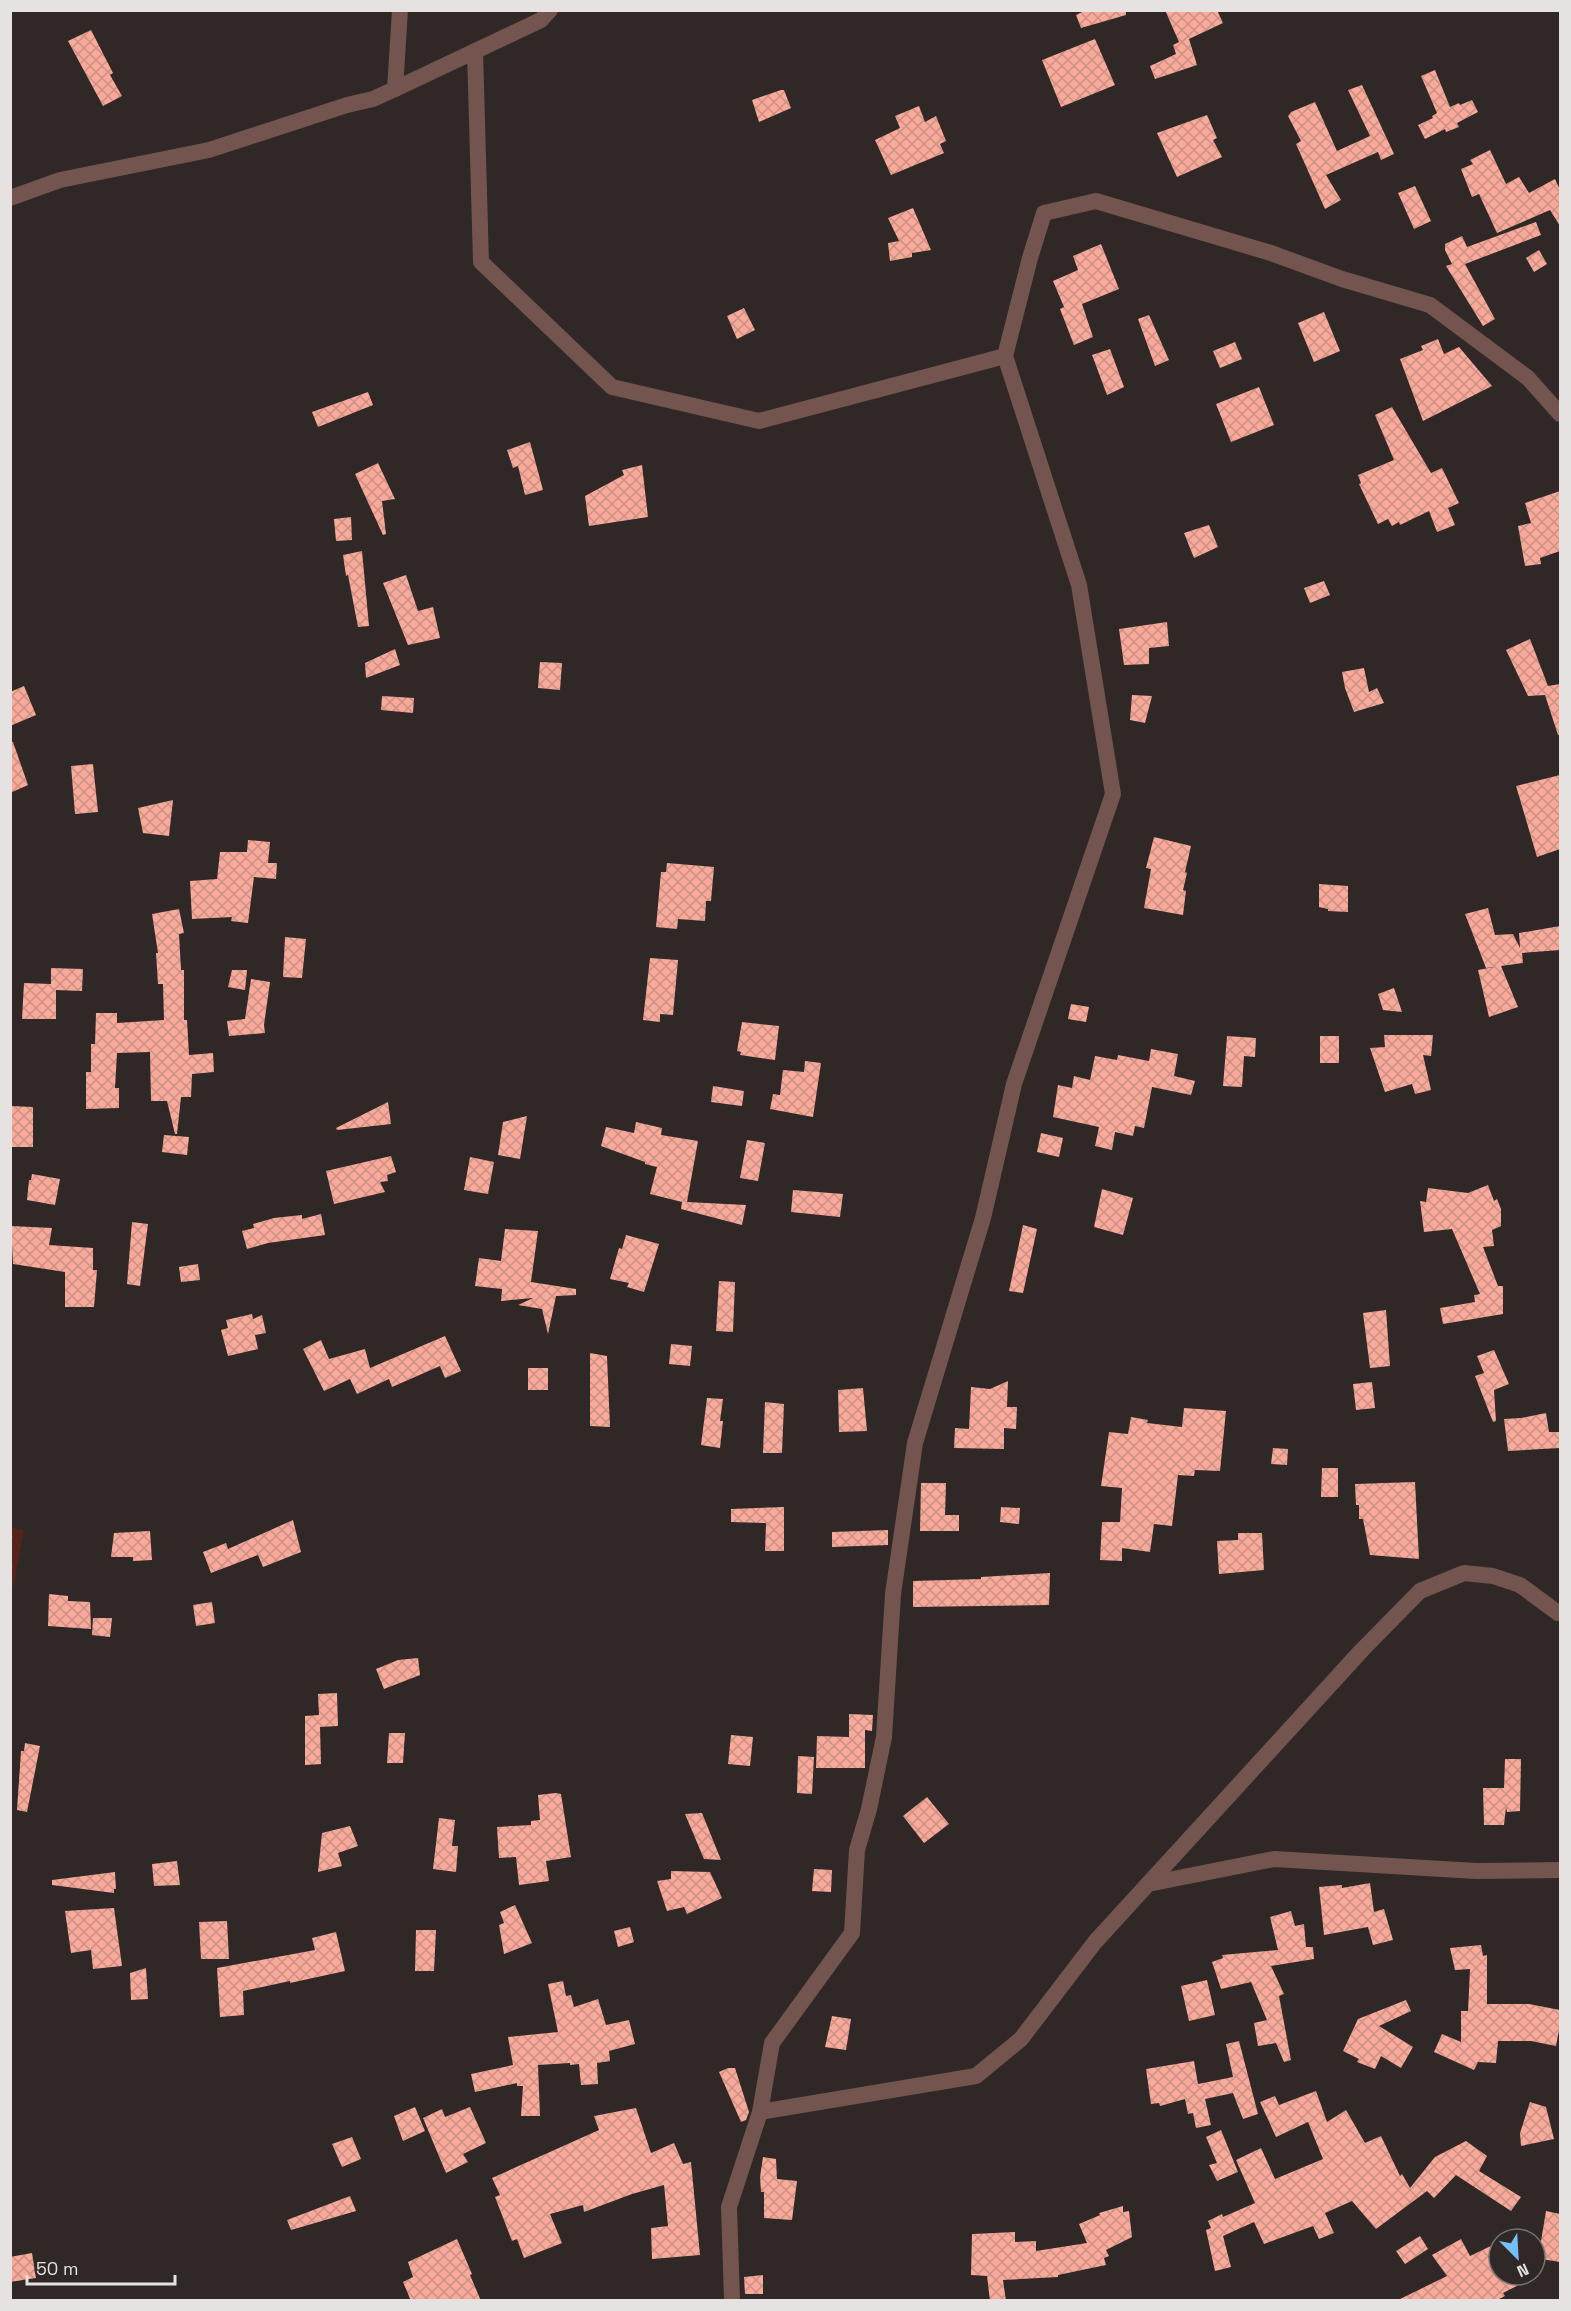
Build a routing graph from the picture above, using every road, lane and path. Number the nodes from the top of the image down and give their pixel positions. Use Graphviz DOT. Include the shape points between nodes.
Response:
graph roads {
  1 [pos="400,10"];
  2 [pos="550,10"];
  3 [pos="475,51"];
  4 [pos="395,89"];
  5 [pos="10,198"];
  6 [pos="1005,356"];
  7 [pos="1560,414"];
  8 [pos="1560,1612"];
  9 [pos="1560,1870"];
  10 [pos="1148,1884"];
  11 [pos="760,2112"];
  12 [pos="732,2301"];
  1 -- 4 [label="street"];
  2 -- 3 [label="street" via="541,20"];
  3 -- 4 [label="street"];
  3 -- 6 [label="street" via="481,262 612,387 759,421"];
  4 -- 5 [label="street" via="209,150 60,180"];
  6 -- 7 [label="street" via="1044,213 1096,201 1430,305 1528,378"];
  6 -- 11 [label="street" via="1079,585 1113,794 1014,1084 982,1218 915,1443 893,1594 884,1737 857,1850 852,1932 771,2043"];
  8 -- 10 [label="street" via="1520,1585 1493,1576 1464,1573 1420,1591"];
  9 -- 10 [label="street" via="1476,1871 1274,1859"];
  10 -- 11 [label="street" via="1095,1942 1021,2039 976,2076"];
  11 -- 12 [label="street" via="729,2207"];
}
